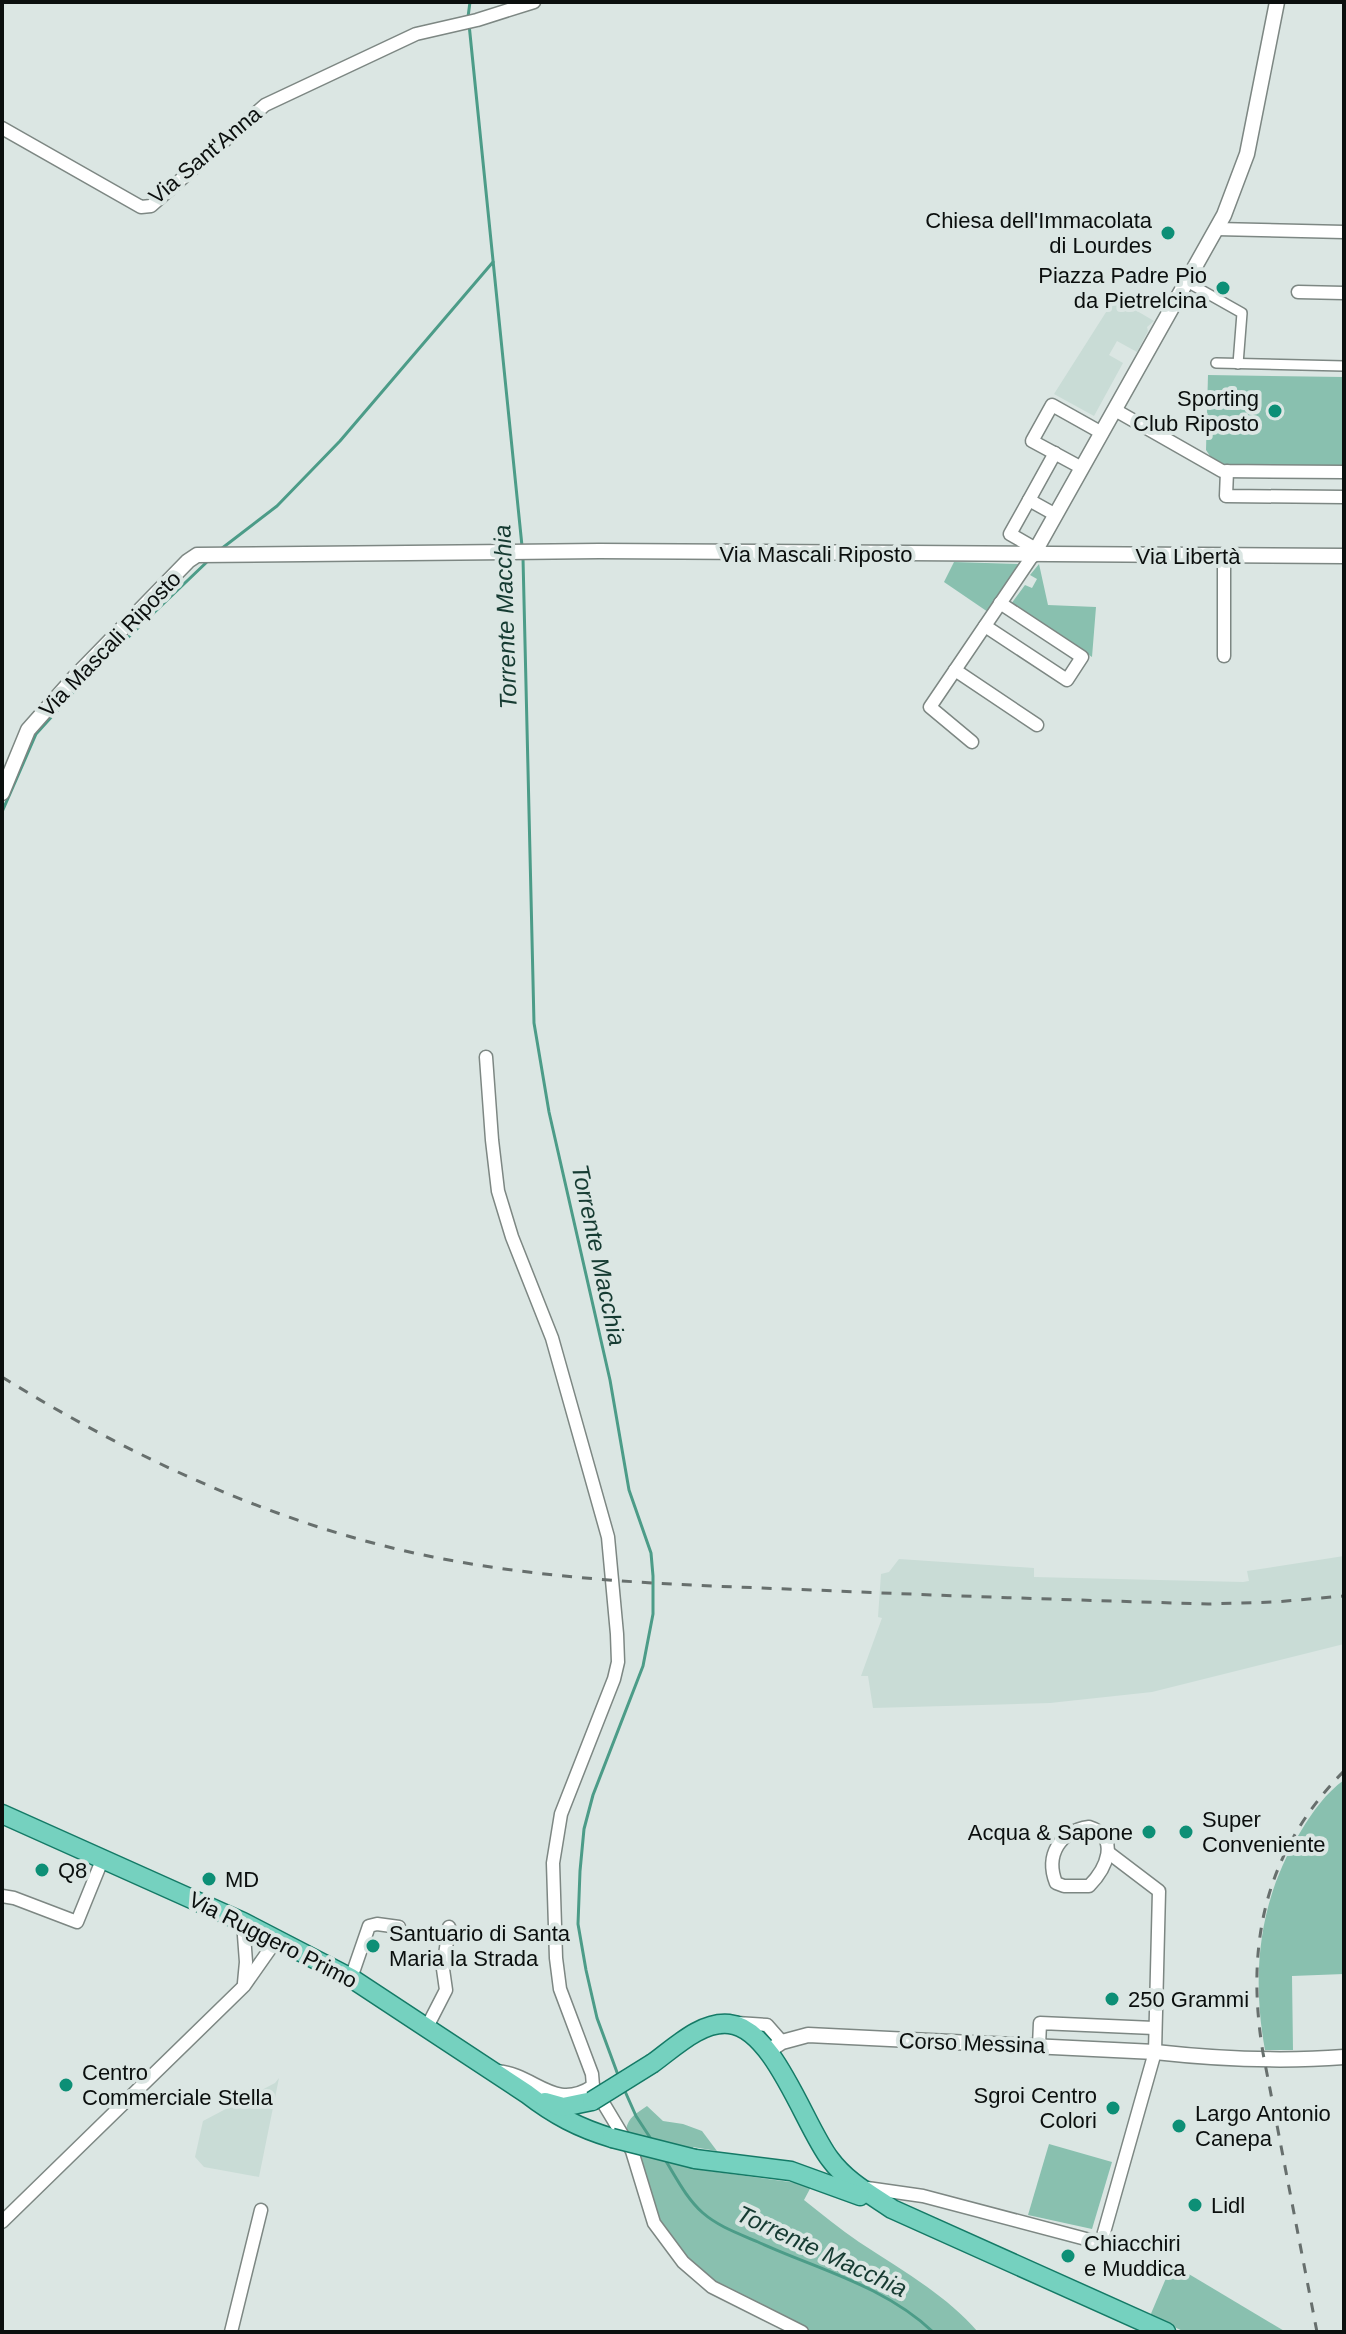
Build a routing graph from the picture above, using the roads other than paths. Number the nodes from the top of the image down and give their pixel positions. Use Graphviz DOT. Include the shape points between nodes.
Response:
graph roads {
  1 [pos="534,2"];
  2 [pos="1277,2"];
  3 [pos="2,128"];
  4 [pos="1216,229"];
  5 [pos="1344,232"];
  6 [pos="1187,282"];
  7 [pos="1298,292"];
  8 [pos="1344,293"];
  9 [pos="1216,363"];
  10 [pos="1238,364"];
  11 [pos="1344,366"];
  12 [pos="1115,410"];
  13 [pos="1102,433"];
  14 [pos="1055,453"];
  15 [pos="1082,468"];
  16 [pos="1227,471"];
  17 [pos="1344,472"];
  18 [pos="1344,497"];
  19 [pos="1029,500"];
  20 [pos="1056,515"];
  21 [pos="1034,552"];
  22 [pos="1224,556"];
  23 [pos="1344,556"];
  24 [pos="1000,603"];
  25 [pos="985,626"];
  26 [pos="1224,656"];
  27 [pos="955,670"];
  28 [pos="1037,725"];
  29 [pos="972,742"];
  30 [pos="2,793"];
  31 [pos="486,1057"];
  32 [pos="2,1814"];
  33 [pos="1109,1853"];
  34 [pos="103,1858"];
  35 [pos="2,1896"];
  36 [pos="243,1922"];
  37 [pos="399,1927"];
  38 [pos="449,1927"];
  39 [pos="277,1939"];
  40 [pos="351,1978"];
  41 [pos="244,1986"];
  42 [pos="427,2027"];
  43 [pos="1154,2028"];
  44 [pos="1039,2046"];
  45 [pos="775,2047"];
  46 [pos="1159,2052"];
  47 [pos="1343,2057"];
  48 [pos="493,2070"];
  49 [pos="593,2093"];
  50 [pos="527,2094"];
  51 [pos="604,2135"];
  52 [pos="830,2160"];
  53 [pos="791,2171"];
  54 [pos="859,2188"];
  55 [pos="892,2209"];
  56 [pos="261,2210"];
  57 [pos="2,2222"];
  58 [pos="231,2332"];
  59 [pos="802,2332"];
  60 [pos="1166,2332"];
  1 -- 3 [label="street, Via Sant'Anna" via="416,34 265,105 151,206 141,207"];
  2 -- 4 [label="street" via="1247,154"];
  4 -- 5 [label="street"];
  4 -- 6 [label="street"];
  6 -- 10 [label="street" via="1242,313"];
  6 -- 12 [label="street"];
  7 -- 8 [label="street"];
  9 -- 10 [label="street"];
  10 -- 11 [label="street"];
  12 -- 13 [label="street"];
  12 -- 16 [label="street"];
  13 -- 14 [label="street" via="1052,405 1032,441"];
  13 -- 15 [label="street"];
  14 -- 15 [label="street"];
  14 -- 19 [label="street"];
  15 -- 20 [label="street"];
  16 -- 17 [label="street"];
  16 -- 18 [label="street" via="1226,496"];
  19 -- 20 [label="street"];
  19 -- 21 [label="street" via="1010,534"];
  20 -- 21 [label="street"];
  21 -- 22 [label="street, Via Libertà"];
  21 -- 24 [label="street"];
  21 -- 30 [label="street, Via Mascali Riposto" via="197,555 28,730"];
  22 -- 23 [label="street, Via Libertà"];
  22 -- 26 [label="street"];
  24 -- 25 [label="street"];
  24 -- 25 [label="street" via="1082,657 1075,668 1067,680"];
  25 -- 27 [label="street"];
  27 -- 28 [label="street"];
  27 -- 29 [label="street" via="930,707"];
  31 -- 49 [label="street" via="498,1191 552,1338 613,1568 618,1662 561,1814 553,1863 560,1989 592,2074"];
  32 -- 34 [label="main road, Via Ruggero Primo"];
  33 -- 33 [label="street" via="1098,1830 1078,1829 1063,1837 1053,1851 1056,1883 1089,1886"];
  33 -- 43 [label="street" via="1159,1891"];
  34 -- 35 [label="street" via="77,1922"];
  34 -- 36 [label="main road, Via Ruggero Primo"];
  36 -- 39 [label="main road, Via Ruggero Primo"];
  36 -- 41 [label="street"];
  37 -- 40 [label="street" via="369,1926"];
  38 -- 42 [label="street" via="446,1990"];
  39 -- 40 [label="main road, Via Ruggero Primo"];
  39 -- 41 [label="street"];
  40 -- 42 [label="main road, Via Ruggero Primo"];
  41 -- 57 [label="street"];
  42 -- 48 [label="main road, Via Ruggero Primo"];
  43 -- 44 [label="street" via="1040,2023"];
  43 -- 46 [label="street"];
  44 -- 45 [label="street, Corso Messina" via="808,2035"];
  44 -- 46 [label="street, Corso Messina"];
  45 -- 49 [label="main road, bridge" via="729,2024 710,2026"];
  45 -- 52 [label="main road" via="788,2083"];
  46 -- 47 [label="street, Corso Messina" via="1265,2060"];
  46 -- 54 [label="street" via="1101,2243 923,2196"];
  48 -- 49 [label="street" via="513,2072 559,2095"];
  48 -- 50 [label="main road, Via Ruggero Primo"];
  49 -- 50 [label="main road" via="563,2107"];
  49 -- 51 [label="main road" via="583,2117"];
  49 -- 59 [label="street" via="632,2151 651,2215 690,2270 712,2287"];
  50 -- 51 [label="main road, Via Ruggero Primo" via="566,2122"];
  51 -- 53 [label="main road, Via Ruggero Primo, bridge" via="695,2159"];
  52 -- 53 [label="main road" via="825,2173"];
  52 -- 54 [label="main road"];
  53 -- 55 [label="main road"];
  54 -- 55 [label="main road"];
  55 -- 60 [label="main road"];
  56 -- 58 [label="street"];
}
